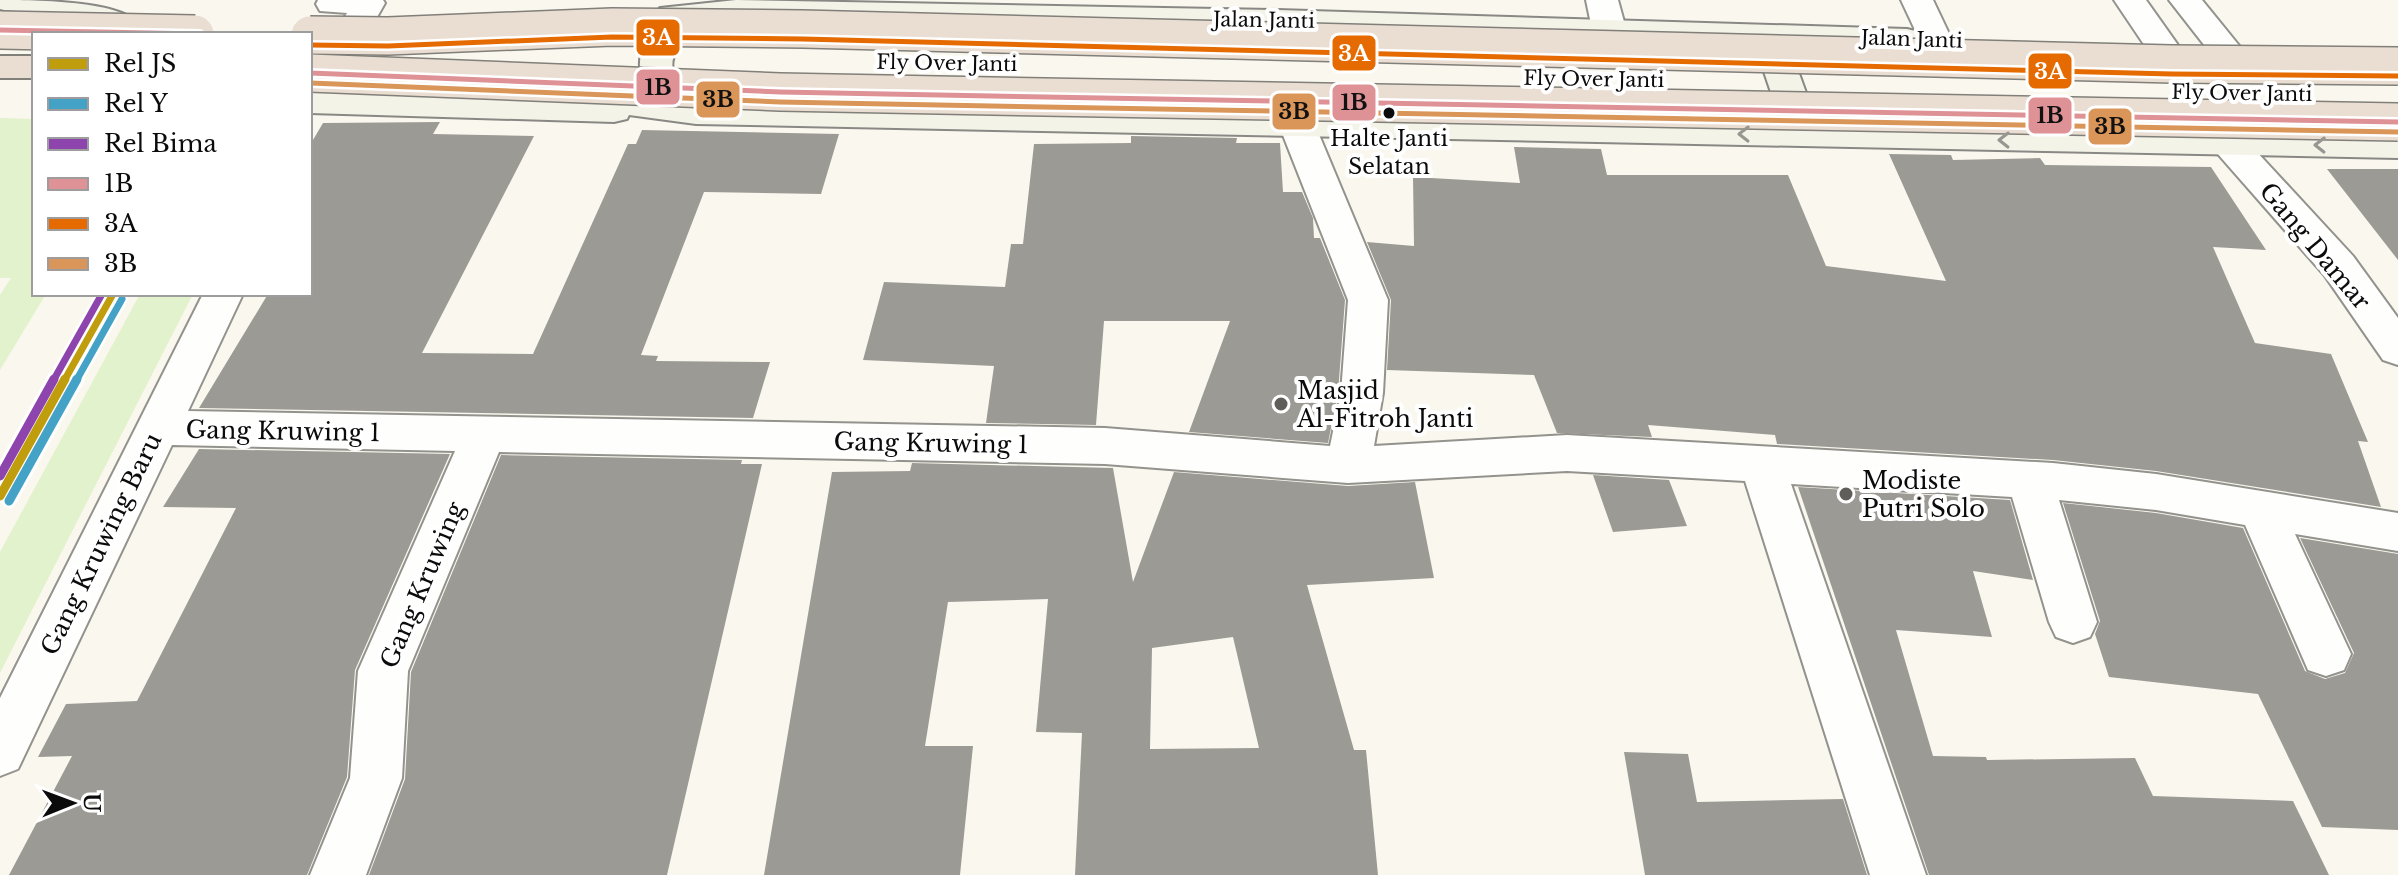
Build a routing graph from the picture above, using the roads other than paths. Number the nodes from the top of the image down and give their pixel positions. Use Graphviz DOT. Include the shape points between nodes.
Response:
graph roads {
  1 [pos="4,0"];
  2 [pos="334,0"];
  3 [pos="1917,0"];
  4 [pos="2130,0"];
  5 [pos="2185,0"];
  6 [pos="736,10"];
  7 [pos="1277,10"];
  8 [pos="1606,14"];
  9 [pos="108,21"];
  10 [pos="0,30"];
  11 [pos="100,32"];
  12 [pos="1768,34"];
  13 [pos="312,35"];
  14 [pos="388,36"];
  15 [pos="1935,40"];
  16 [pos="2163,48"];
  17 [pos="2224,48"];
  18 [pos="2398,49"];
  19 [pos="32,61"];
  20 [pos="0,66"];
  21 [pos="2398,66"];
  22 [pos="32,67"];
  23 [pos="324,79"];
  24 [pos="2398,94"];
  25 [pos="696,113"];
  26 [pos="2398,122"];
  27 [pos="1297,125"];
  28 [pos="1804,136"];
  29 [pos="2230,145"];
  30 [pos="2398,146"];
  31 [pos="222,296"];
  32 [pos="2398,349"];
  33 [pos="158,428"];
  34 [pos="484,436"];
  35 [pos="1762,463"];
  36 [pos="1348,465"];
  37 [pos="2030,480"];
  38 [pos="2260,508"];
  39 [pos="2398,532"];
  40 [pos="2073,622"];
  41 [pos="2326,654"];
  42 [pos="0,752"];
  43 [pos="338,875"];
  44 [pos="1898,875"];
  1 -- 9 [label="street"];
  2 -- 23 [label="street" via="332,4 369,3"];
  3 -- 15 [label="street"];
  4 -- 16 [label="street"];
  5 -- 17 [label="street"];
  6 -- 7 [label="street, Jalan Janti"];
  6 -- 23 [label="street, Jalan Janti"];
  6 -- 25 [label="street" via="698,16 679,26 653,61 656,78 670,97"];
  7 -- 8 [label="street, Jalan Janti"];
  8 -- 12 [label="street, Jalan Janti"];
  10 -- 11 [label="highway, bridge"];
  12 -- 15 [label="street, Jalan Janti"];
  12 -- 28 [label="street"];
  13 -- 14 [label="highway, bridge"];
  14 -- 21 [label="highway, bridge" via="612,27 803,29"];
  14 -- 24 [label="highway, Fly Over Janti, bridge" via="791,60"];
  15 -- 16 [label="street, Jalan Janti"];
  16 -- 17 [label="street, Jalan Janti"];
  17 -- 18 [label="street, Jalan Janti"];
  19 -- 20 [label="street"];
  20 -- 22 [label="highway"];
  23 -- 25 [label="street"];
  23 -- 25 [label="street"];
  23 -- 26 [label="highway, bridge" via="796,93"];
  25 -- 27 [label="street"];
  28 -- 27 [label="street, one-way"];
  27 -- 36 [label="street" via="1368,300 1362,393"];
  29 -- 28 [label="street, one-way"];
  30 -- 29 [label="street, one-way"];
  29 -- 32 [label="street, Gang Damar" via="2339,266"];
  31 -- 33 [label="street, Gang Kruwing Baru"];
  33 -- 34 [label="street, Gang Kruwing 1"];
  33 -- 42 [label="street, Gang Kruwing Baru"];
  34 -- 36 [label="street, Gang Kruwing 1" via="1105,446"];
  34 -- 43 [label="street, Gang Kruwing" via="383,671 376,778"];
  35 -- 36 [label="street, Gang Kruwing 1" via="1567,453"];
  35 -- 37 [label="street, Gang Kruwing 1"];
  35 -- 44 [label="street"];
  37 -- 38 [label="street, Gang Kruwing 1"];
  37 -- 40 [label="street"];
  38 -- 39 [label="street, Gang Kruwing 1"];
  38 -- 41 [label="street"];
}
